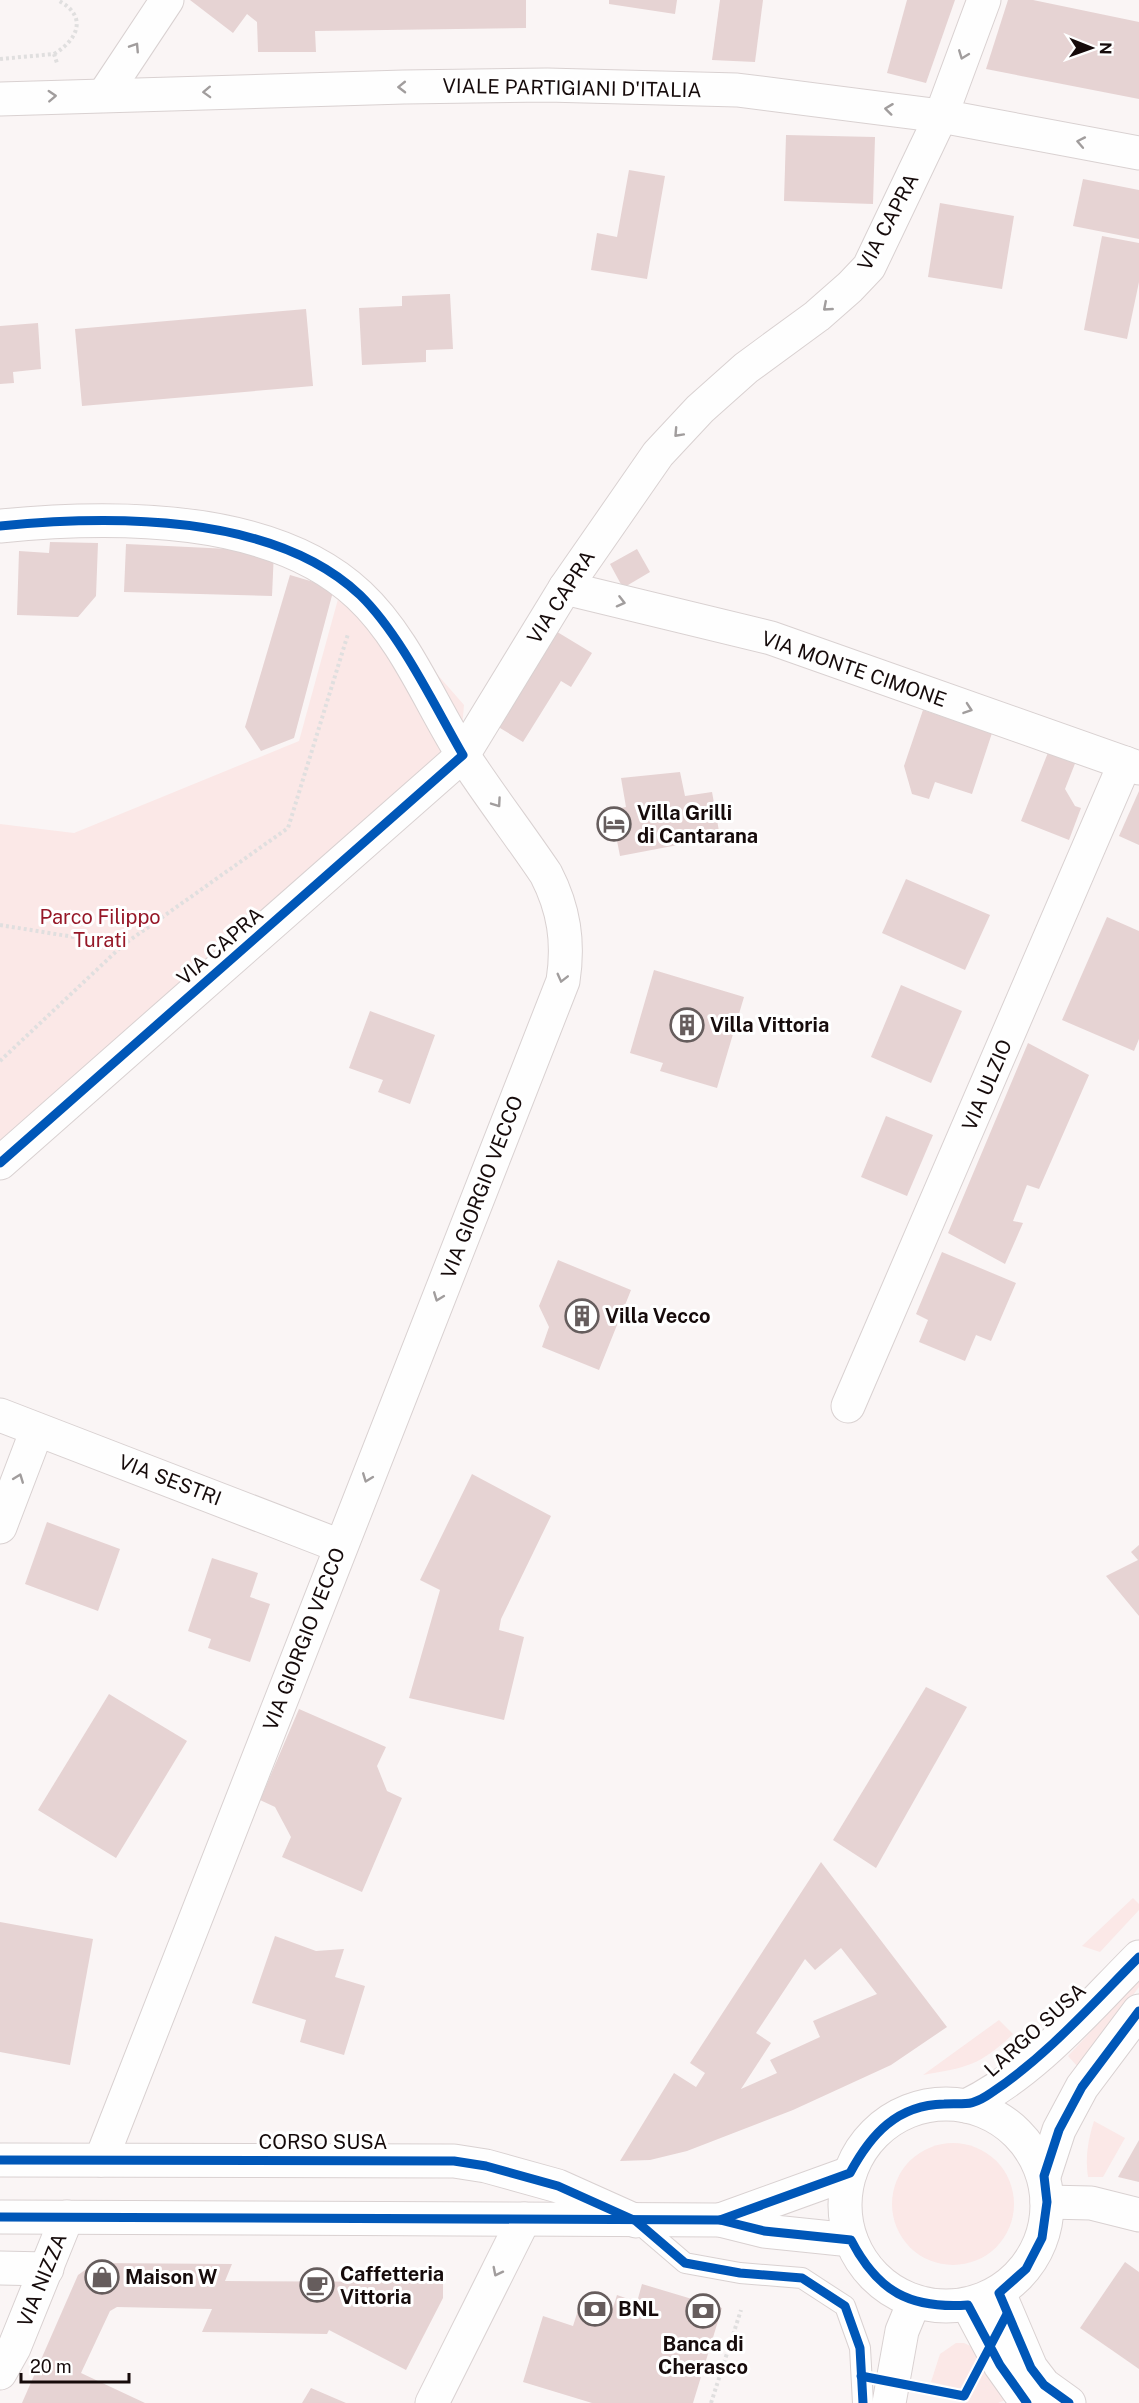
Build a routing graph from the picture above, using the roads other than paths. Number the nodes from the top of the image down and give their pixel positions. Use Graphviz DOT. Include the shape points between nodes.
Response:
graph roads {
  1 [pos="167,0"];
  2 [pos="984,0"];
  3 [pos="104,95"];
  4 [pos="0,99"];
  5 [pos="941,116"];
  6 [pos="1139,153"];
  7 [pos="0,526"];
  8 [pos="565,588"];
  9 [pos="463,755"];
  10 [pos="1132,765"];
  11 [pos="0,1163"];
  12 [pos="848,1406"];
  13 [pos="0,1415"];
  14 [pos="37,1430"];
  15 [pos="0,1527"];
  16 [pos="340,1546"];
  17 [pos="1139,1957"];
  18 [pos="1139,2011"];
  19 [pos="966,2106"];
  20 [pos="0,2160"];
  21 [pos="101,2160"];
  22 [pos="850,2173"];
  23 [pos="1045,2189"];
  24 [pos="1139,2215"];
  25 [pos="0,2217"];
  26 [pos="67,2217"];
  27 [pos="524,2219"];
  28 [pos="720,2220"];
  29 [pos="636,2221"];
  30 [pos="851,2240"];
  31 [pos="0,2268"];
  32 [pos="47,2269"];
  33 [pos="999,2293"];
  34 [pos="914,2302"];
  35 [pos="968,2305"];
  36 [pos="0,2373"];
  37 [pos="432,2403"];
  38 [pos="863,2403"];
  39 [pos="889,2403"];
  40 [pos="1026,2403"];
  41 [pos="1069,2403"];
  3 -- 1 [label="street, one-way"];
  2 -- 5 [label="street, VIA CAPRA, one-way"];
  4 -- 3 [label="street, VIALE PARTIGIANI D'ITALIA, one-way"];
  5 -- 3 [label="street, VIALE PARTIGIANI D'ITALIA, one-way" via="737,90 547,85"];
  6 -- 5 [label="street, VIALE PARTIGIANI D'ITALIA, one-way"];
  5 -- 8 [label="street, VIA CAPRA, one-way" via="869,267 817,316 746,368 658,454"];
  7 -- 9 [label="street, VIA GIORGIO VECCO" via="46,522 146,523 213,530 300,554 334,574 361,597 390,632"];
  8 -- 9 [label="street, VIA CAPRA"];
  8 -- 10 [label="street, VIA MONTE CIMONE, one-way" via="771,638"];
  9 -- 11 [label="street, VIA CAPRA"];
  9 -- 16 [label="street, VIA GIORGIO VECCO, one-way" via="546,874 561,911 567,956 562,981"];
  10 -- 12 [label="street, VIA ULZIO"];
  13 -- 14 [label="street, VIA SESTRI"];
  15 -- 14 [label="street, one-way"];
  14 -- 16 [label="street, VIA SESTRI"];
  16 -- 21 [label="street, VIA GIORGIO VECCO"];
  17 -- 19 [label="street, LARGO SUSA" via="1045,2051 990,2094"];
  18 -- 23 [label="street, LARGO SUSA" via="1083,2087 1059,2130"];
  19 -- 22 [label="street, LARGO SUSA" via="922,2107 891,2120 866,2143"];
  19 -- 23 [label="street, LARGO SUSA" via="988,2113 1016,2132 1032,2152"];
  20 -- 21 [label="street, CORSO SUSA"];
  21 -- 29 [label="street, CORSO SUSA" via="454,2161 558,2186"];
  22 -- 28 [label="street"];
  22 -- 30 [label="street, LARGO SUSA" via="844,2206"];
  23 -- 24 [label="street"];
  23 -- 33 [label="street, LARGO SUSA" via="1042,2238 1026,2269"];
  25 -- 26 [label="street, CORSO SUSA"];
  26 -- 27 [label="street, CORSO SUSA"];
  26 -- 32 [label="street, VIA NIZZA"];
  27 -- 29 [label="street, CORSO SUSA"];
  27 -- 37 [label="street, one-way"];
  28 -- 29 [label="street, CORSO SUSA"];
  28 -- 30 [label="street" via="764,2231"];
  29 -- 38 [label="lane" via="686,2263 802,2278 845,2306 860,2348"];
  30 -- 34 [label="street, LARGO SUSA" via="865,2267 887,2288"];
  31 -- 32 [label="street"];
  32 -- 36 [label="street, VIA NIZZA"];
  33 -- 35 [label="street, LARGO SUSA"];
  33 -- 41 [label="street" via="1030,2368 1044,2385"];
  34 -- 35 [label="street, LARGO SUSA" via="940,2307"];
  34 -- 39 [label="street" via="902,2331"];
  35 -- 40 [label="street" via="1000,2365"];
}
